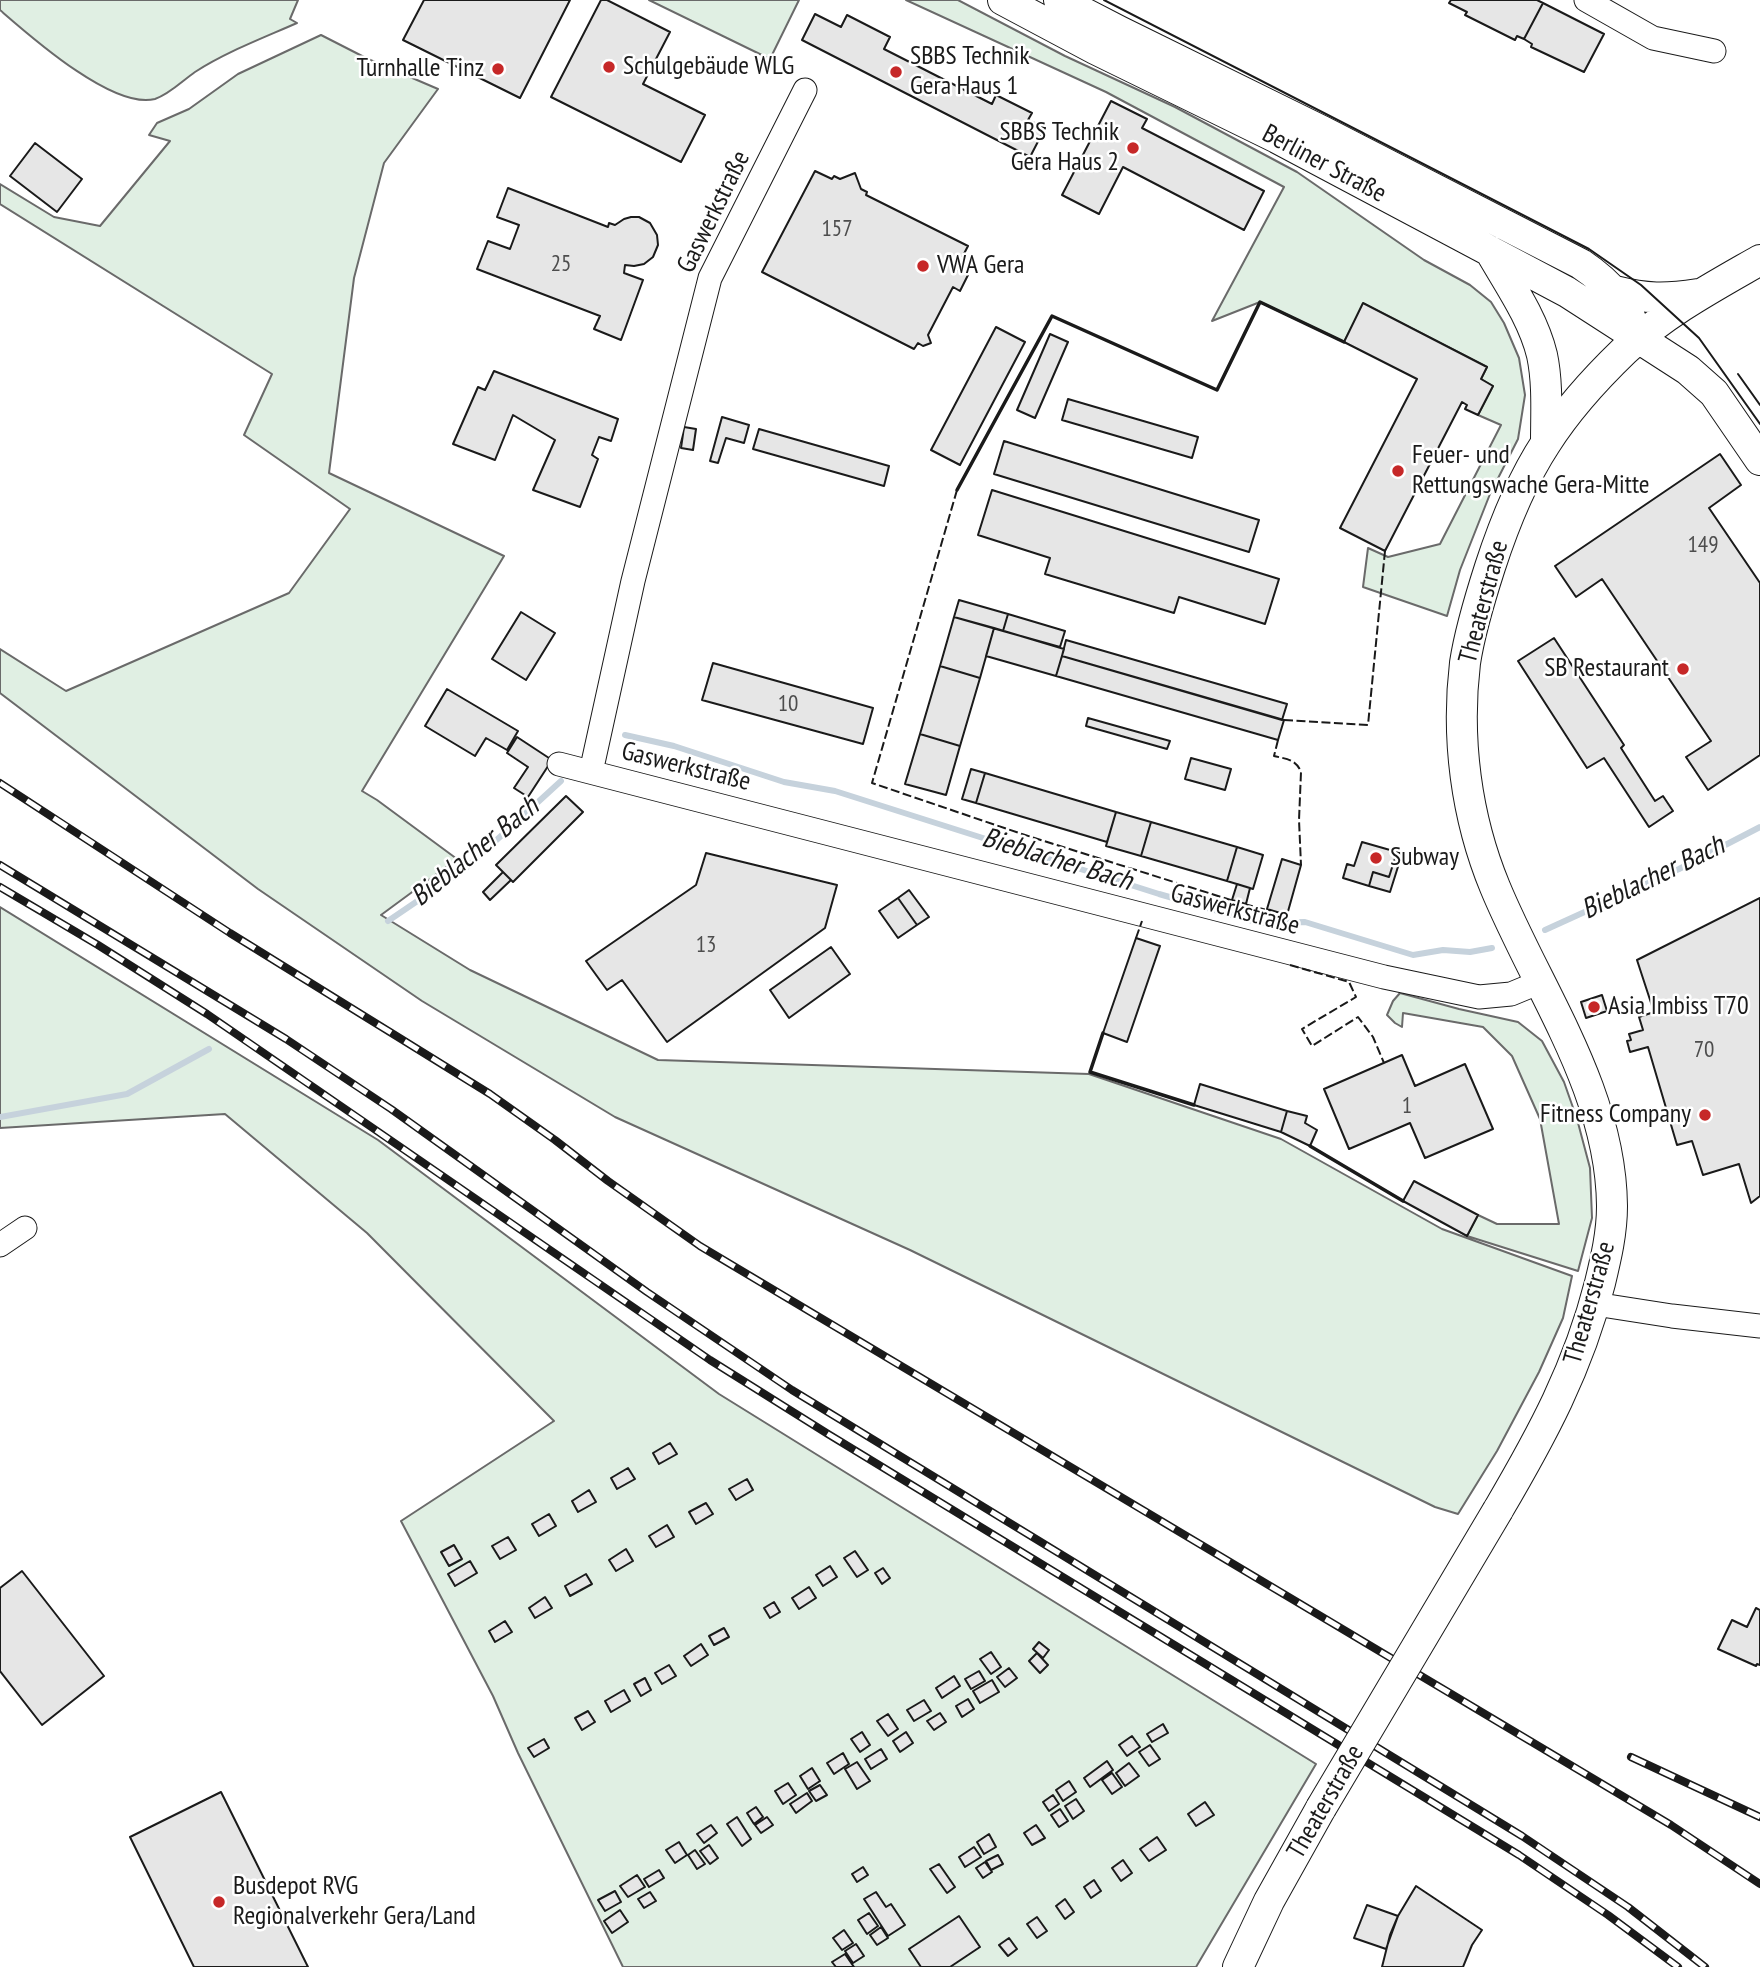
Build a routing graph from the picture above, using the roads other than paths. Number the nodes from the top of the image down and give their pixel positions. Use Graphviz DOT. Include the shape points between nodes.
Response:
graph roads {
  1 [pos="1003,0"];
  2 [pos="1059,0"];
  3 [pos="1586,0"];
  4 [pos="1714,51"];
  5 [pos="805,90"];
  6 [pos="1490,251"];
  7 [pos="1760,260"];
  8 [pos="1615,291"];
  9 [pos="1705,292"];
  10 [pos="1639,338"];
  11 [pos="1546,443"];
  12 [pos="1760,460"];
  13 [pos="559,764"];
  14 [pos="591,772"];
  15 [pos="1540,982"];
  16 [pos="26,1228"];
  17 [pos="0,1245"];
  18 [pos="1595,1304"];
  19 [pos="1760,1326"];
  20 [pos="1238,1967"];
  1 -- 6 [label="main road, Berliner Straße"];
  2 -- 8 [label="main road, Berliner Straße" via="1581,264"];
  3 -- 4 [label="street" via="1653,38"];
  5 -- 14 [label="street, Gaswerkstraße" via="710,278 633,581"];
  6 -- 10 [label="main road, Berliner Straße"];
  6 -- 11 [label="main road" via="1527,316 1541,352"];
  7 -- 9 [label="main road, Theaterstraße"];
  8 -- 9 [label="main road" via="1656,299"];
  8 -- 10 [label="main road, Berliner Straße"];
  9 -- 10 [label="main road, Theaterstraße"];
  10 -- 11 [label="main road, Theaterstraße" via="1593,383"];
  10 -- 12 [label="main road, Berliner Straße" via="1714,393"];
  11 -- 15 [label="main road, Theaterstraße" via="1506,521 1494,556 1473,624 1462,701 1465,769 1480,845"];
  13 -- 14 [label="street, Gaswerkstraße"];
  14 -- 15 [label="street, Gaswerkstraße" via="1384,976 1479,997 1511,994"];
  15 -- 18 [label="main road, Theaterstraße" via="1591,1097 1609,1167 1609,1246"];
  16 -- 17 [label="street"];
  18 -- 19 [label="street"];
  18 -- 20 [label="main road, Theaterstraße, bridge" via="1554,1410 1321,1808"];
}
